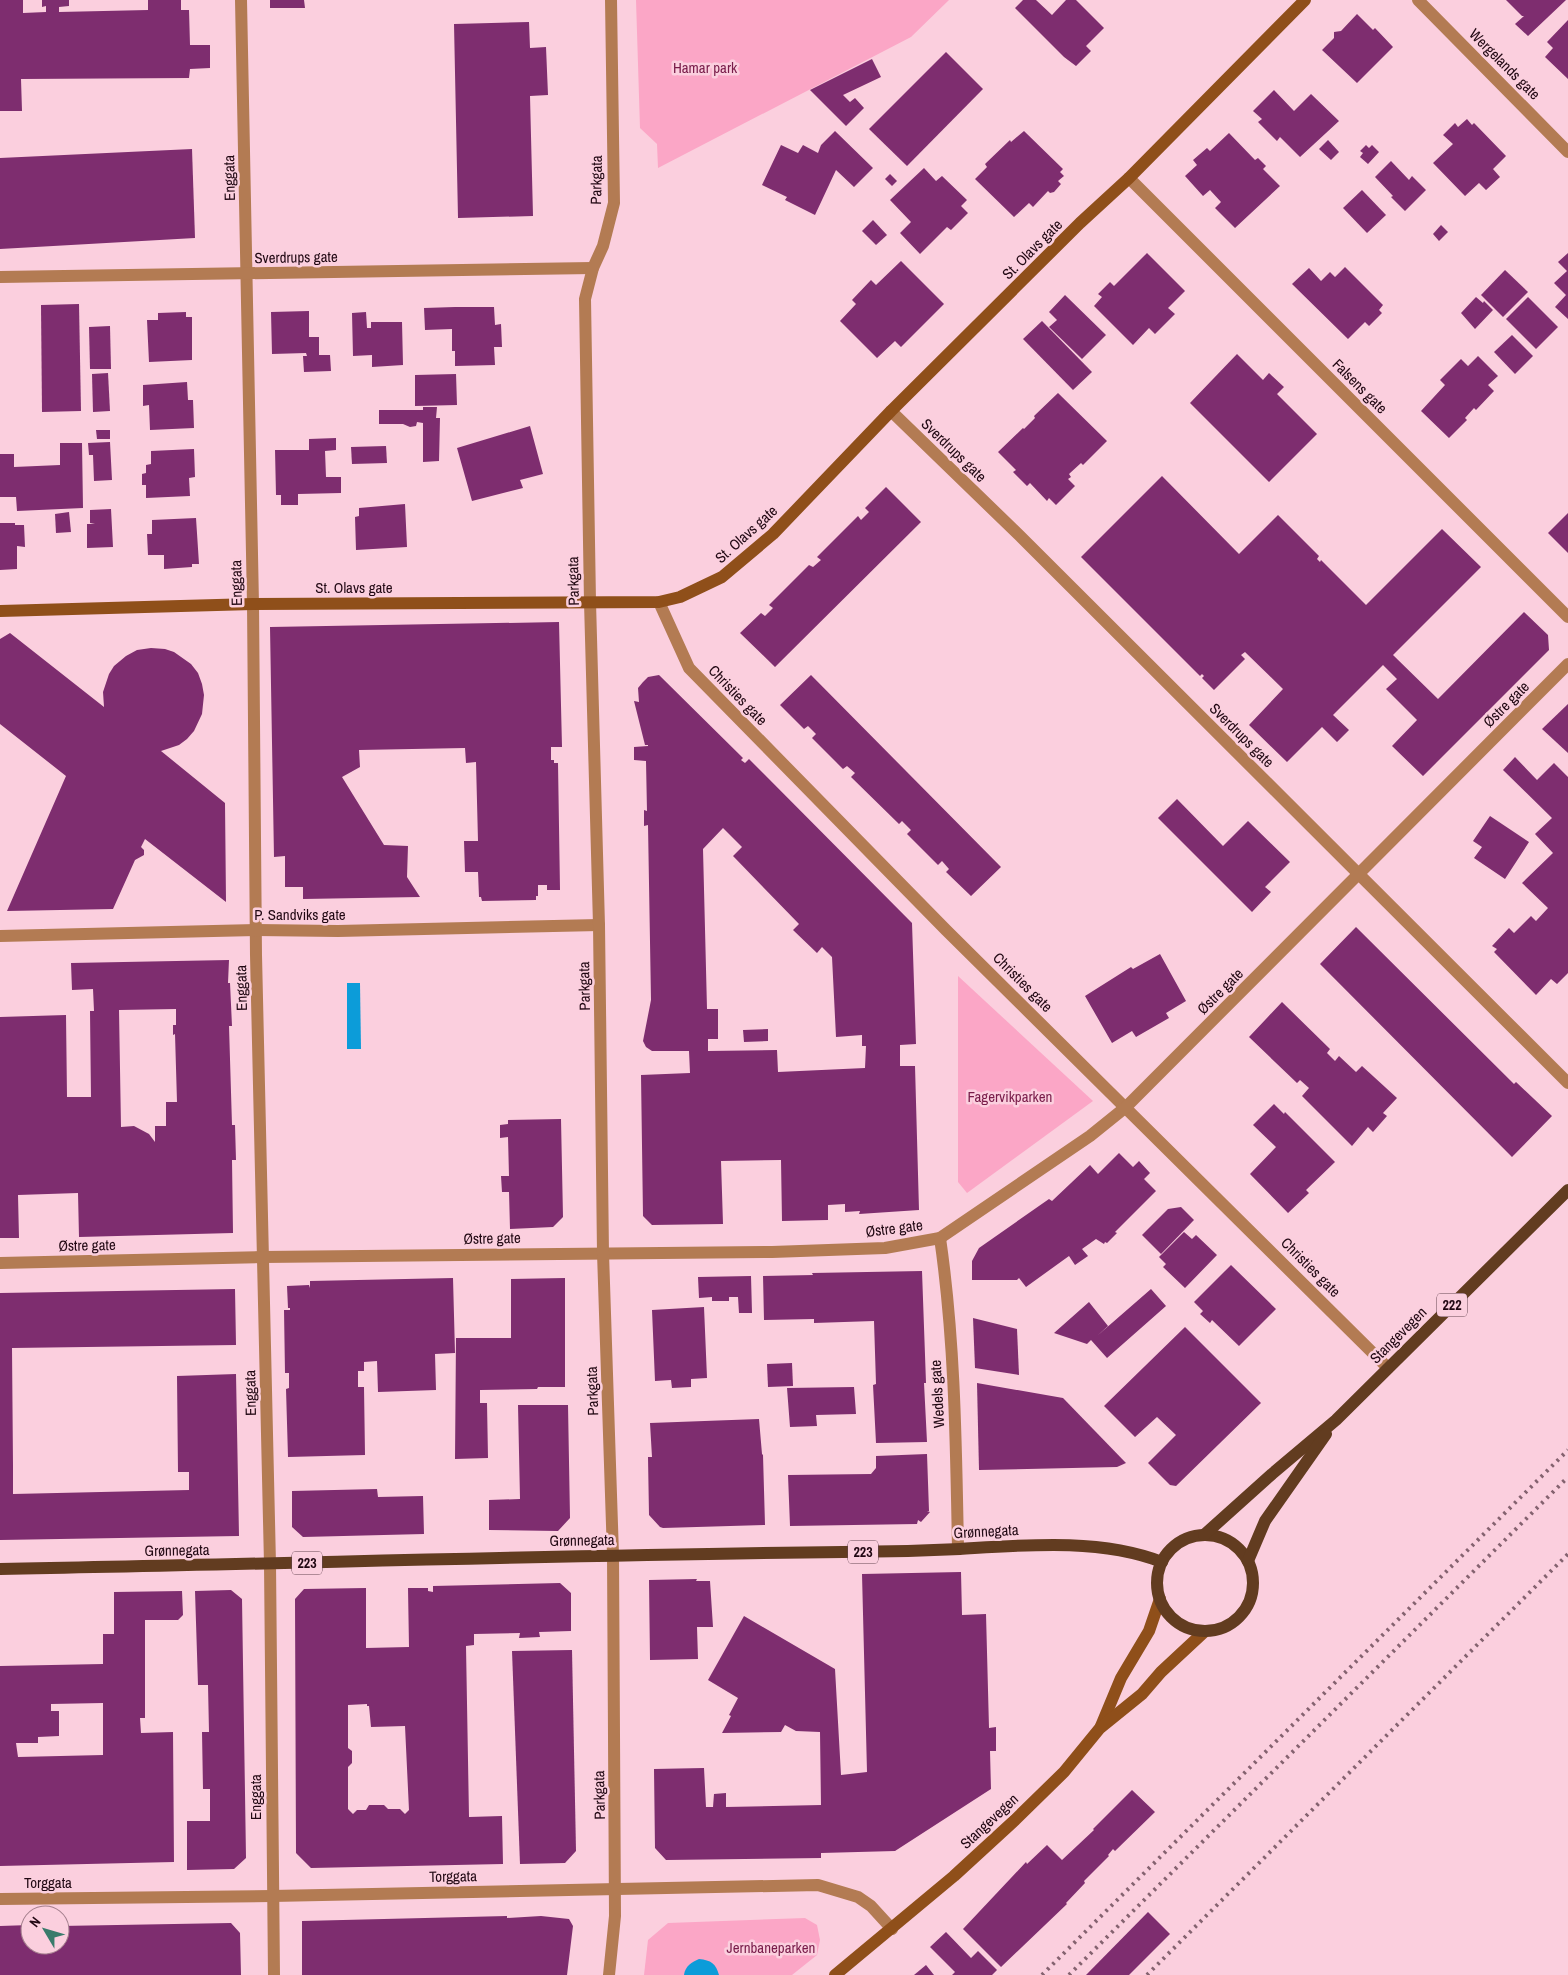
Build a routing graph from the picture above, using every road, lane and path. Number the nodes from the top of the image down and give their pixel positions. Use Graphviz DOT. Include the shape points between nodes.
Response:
graph roads {
  1 [pos="241,0"];
  2 [pos="611,0"];
  3 [pos="1305,0"];
  4 [pos="1418,0"];
  5 [pos="1568,152"];
  6 [pos="1129,178"];
  7 [pos="593,268"];
  8 [pos="247,274"];
  9 [pos="0,277"];
  10 [pos="891,412"];
  11 [pos="590,602"];
  12 [pos="659,602"];
  13 [pos="253,604"];
  14 [pos="0,612"];
  15 [pos="1568,617"];
  16 [pos="1568,664"];
  17 [pos="1359,875"];
  18 [pos="599,925"];
  19 [pos="256,930"];
  20 [pos="0,936"];
  21 [pos="1568,1083"];
  22 [pos="1126,1107"];
  23 [pos="1568,1190"];
  24 [pos="940,1238"];
  25 [pos="603,1253"];
  26 [pos="262,1258"];
  27 [pos="0,1263"];
  28 [pos="1388,1368"];
  29 [pos="1336,1420"];
  30 [pos="1204,1535"];
  31 [pos="958,1549"];
  32 [pos="613,1555"];
  33 [pos="1248,1560"];
  34 [pos="1162,1562"];
  35 [pos="270,1564"];
  36 [pos="0,1570"];
  37 [pos="1160,1599"];
  38 [pos="1204,1632"];
  39 [pos="1100,1728"];
  40 [pos="616,1889"];
  41 [pos="272,1896"];
  42 [pos="0,1899"];
  43 [pos="892,1929"];
  44 [pos="274,1975"];
  45 [pos="608,1975"];
  46 [pos="835,1975"];
  1 -- 8 [label="street, Enggata"];
  2 -- 7 [label="street, Parkgata" via="614,203 603,246"];
  3 -- 6 [label="main road, St. Olavs gate"];
  4 -- 5 [label="street, Wergelands gate"];
  6 -- 10 [label="main road, St. Olavs gate"];
  6 -- 15 [label="street, Falsens gate"];
  7 -- 8 [label="street, Sverdrups gate"];
  7 -- 11 [label="street, Parkgata" via="585,299"];
  8 -- 9 [label="street, Sverdrups gate"];
  8 -- 13 [label="street, Enggata"];
  10 -- 12 [label="main road, St. Olavs gate" via="773,534 722,577 680,597"];
  10 -- 17 [label="street, Sverdrups gate" via="1020,536"];
  11 -- 12 [label="main road, St. Olavs gate"];
  11 -- 13 [label="main road, St. Olavs gate"];
  11 -- 18 [label="street, Parkgata"];
  12 -- 22 [label="street, Christies gate" via="690,668 700,680"];
  13 -- 14 [label="main road, St. Olavs gate"];
  13 -- 19 [label="street, Enggata"];
  16 -- 17 [label="street, Østre gate"];
  17 -- 21 [label="street, Sverdrups gate"];
  17 -- 22 [label="street, Østre gate"];
  18 -- 19 [label="street, P. Sandviks gate"];
  18 -- 25 [label="street, Parkgata"];
  19 -- 20 [label="street, P. Sandviks gate"];
  19 -- 26 [label="street, Enggata"];
  22 -- 24 [label="street, Østre gate" via="1090,1136"];
  22 -- 28 [label="street, Christies gate"];
  23 -- 28 [label="main road, Stangevegen / 222"];
  24 -- 25 [label="street, Østre gate" via="885,1248"];
  24 -- 31 [label="street, Wedels gate" via="947,1289 953,1388"];
  25 -- 26 [label="street, Østre gate"];
  25 -- 32 [label="street, Parkgata"];
  26 -- 27 [label="street, Østre gate"];
  26 -- 35 [label="street, Enggata"];
  28 -- 29 [label="main road, Stangevegen / 222"];
  29 -- 30 [label="main road, Stangevegen / 222"];
  29 -- 33 [label="main road, Stangevegen / 222" via="1264,1521"];
  30 -- 33 [label="main road" via="1229,1541"];
  30 -- 34 [label="main road, 222" via="1193,1536 1177,1544"];
  31 -- 32 [label="main road, Grønnegata / 223"];
  31 -- 34 [label="main road, Grønnegata / 223" via="1015,1545 1114,1548"];
  32 -- 35 [label="main road, Grønnegata / 223"];
  32 -- 40 [label="street, Parkgata"];
  33 -- 38 [label="main road" via="1253,1588 1244,1611 1227,1626"];
  34 -- 37 [label="main road, 222" via="1157,1587"];
  35 -- 36 [label="main road, Grønnegata / 223"];
  35 -- 41 [label="street, Enggata"];
  37 -- 38 [label="main road, 222" via="1177,1623 1190,1630"];
  37 -- 39 [label="main road, Stangevegen" via="1149,1631 1121,1678"];
  38 -- 39 [label="main road, Stangevegen" via="1142,1694"];
  39 -- 43 [label="main road, Stangevegen" via="1064,1772 1015,1820"];
  40 -- 41 [label="street, Torggata"];
  40 -- 43 [label="street, Torggata" via="818,1884 858,1897"];
  40 -- 45 [label="street, Parkgata"];
  41 -- 42 [label="street, Torggata"];
  41 -- 44 [label="street, Enggata"];
  43 -- 46 [label="main road, Stangevegen"];
}
